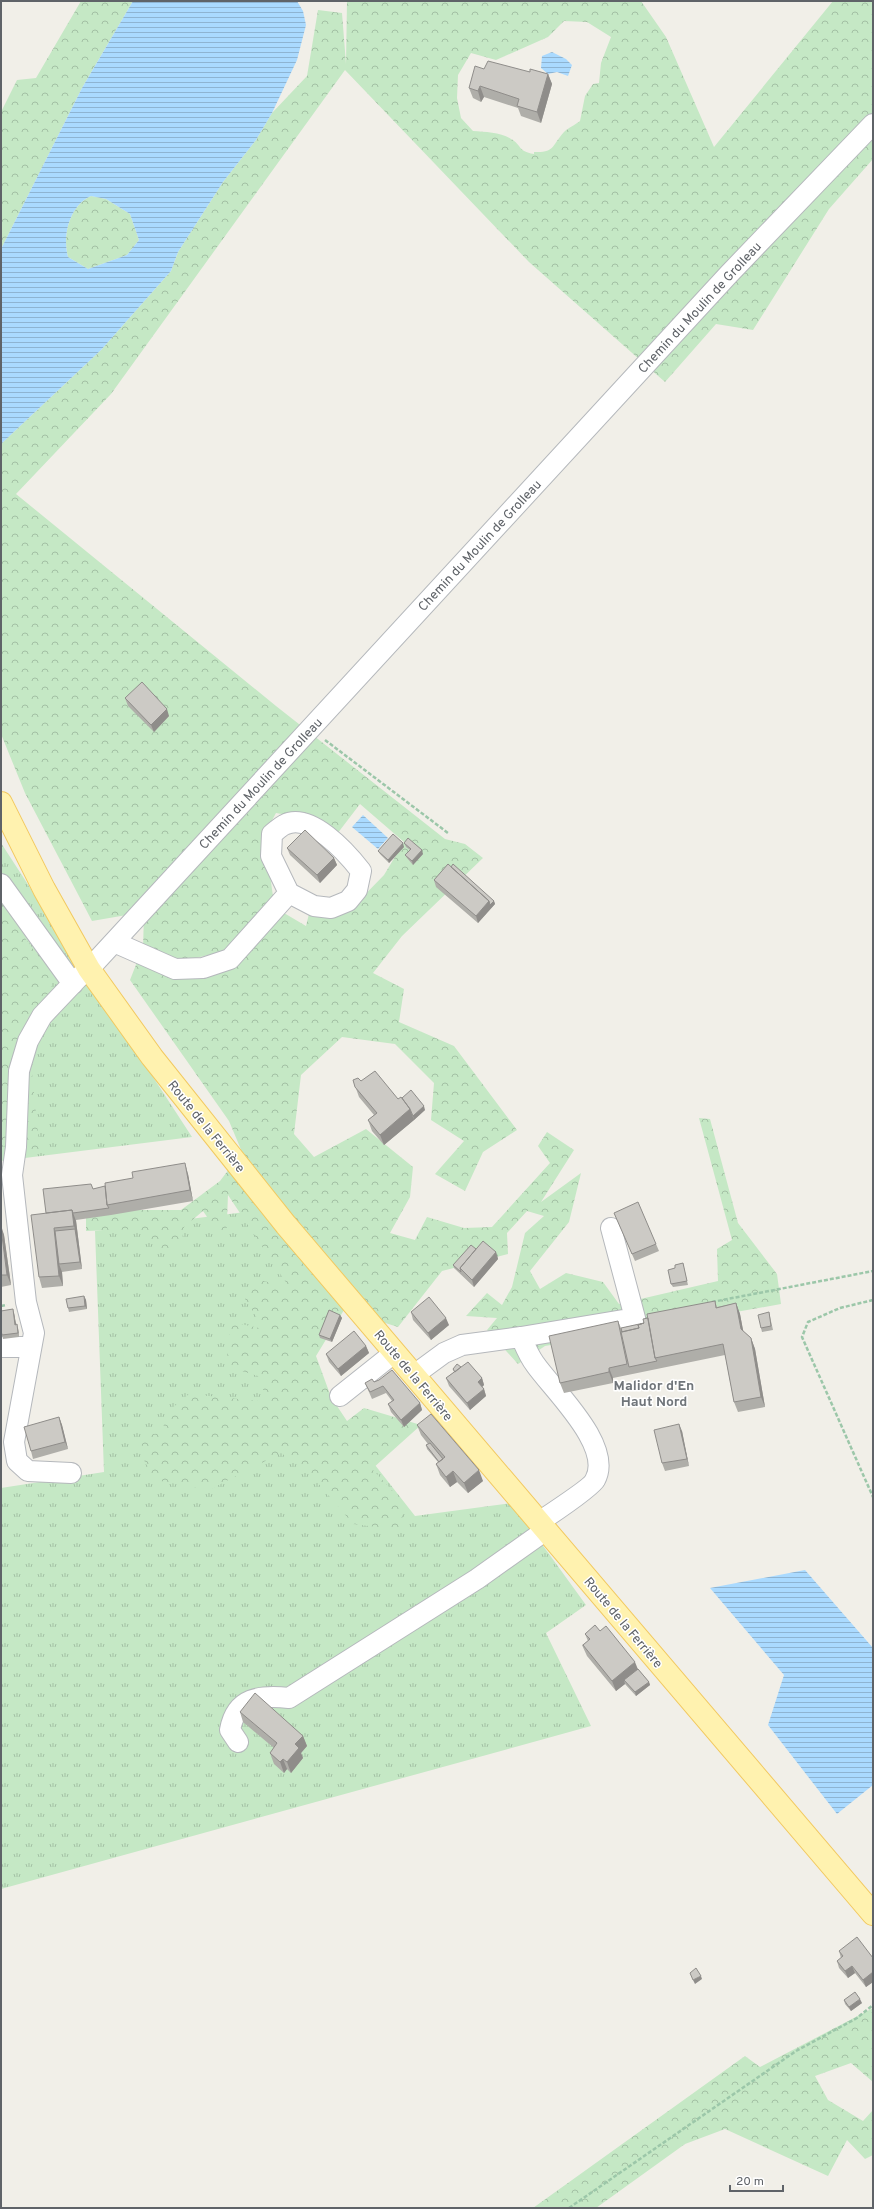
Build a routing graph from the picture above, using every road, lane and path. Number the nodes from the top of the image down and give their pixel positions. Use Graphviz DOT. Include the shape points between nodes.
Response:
graph roads {
  1 [pos="873,124"];
  2 [pos="310,729"];
  3 [pos="1,803"];
  4 [pos="448,833"];
  5 [pos="1,884"];
  6 [pos="289,893"];
  7 [pos="114,942"];
  8 [pos="89,970"];
  9 [pos="73,984"];
  10 [pos="611,1228"];
  11 [pos="873,1271"];
  12 [pos="873,1300"];
  13 [pos="704,1304"];
  14 [pos="521,1337"];
  15 [pos="1,1347"];
  16 [pos="32,1347"];
  17 [pos="394,1353"];
  18 [pos="414,1375"];
  19 [pos="340,1396"];
  20 [pos="71,1473"];
  21 [pos="873,1497"];
  22 [pos="543,1526"];
  23 [pos="238,1742"];
  24 [pos="873,1914"];
  25 [pos="873,2005"];
  26 [pos="569,2208"];
  1 -- 2 [label="street, Chemin du Moulin de Grolleau" via="728,274"];
  2 -- 4 [label="path"];
  2 -- 7 [label="street, Chemin du Moulin de Grolleau"];
  3 -- 8 [label="main road, Route de la Ferrière" via="44,889"];
  5 -- 9 [label="street"];
  6 -- 6 [label="street" via="271,856 272,834 284,824 298,822 319,829 347,854 361,871 357,890 348,901 331,908 314,906"];
  6 -- 7 [label="street" via="230,959 203,968 175,969"];
  7 -- 8 [label="street, Chemin du Moulin de Grolleau"];
  8 -- 9 [label="street, Chemin du Moulin de Grolleau"];
  8 -- 17 [label="main road, Route de la Ferrière" via="157,1063 286,1225"];
  9 -- 16 [label="street, Chemin du Moulin de Grolleau" via="42,1016 28,1041 19,1071 16,1147 12,1175 26,1302 34,1334"];
  10 -- 14 [label="street" via="635,1318"];
  11 -- 13 [label="path"];
  12 -- 21 [label="path" via="840,1308 808,1322 802,1337"];
  14 -- 18 [label="street" via="462,1345 444,1353"];
  14 -- 22 [label="street" via="534,1363 583,1425 597,1453 599,1469 595,1482"];
  15 -- 16 [label="street"];
  16 -- 20 [label="street, Chemin du Moulin de Grolleau" via="14,1442 17,1461 28,1471"];
  17 -- 18 [label="main road, Route de la Ferrière"];
  17 -- 19 [label="street"];
  18 -- 22 [label="main road, Route de la Ferrière"];
  22 -- 23 [label="street" via="477,1579 289,1698 265,1696 247,1702 233,1716 230,1730"];
  22 -- 24 [label="main road, Route de la Ferrière"];
  25 -- 26 [label="path" via="857,2018 796,2051"];
}
